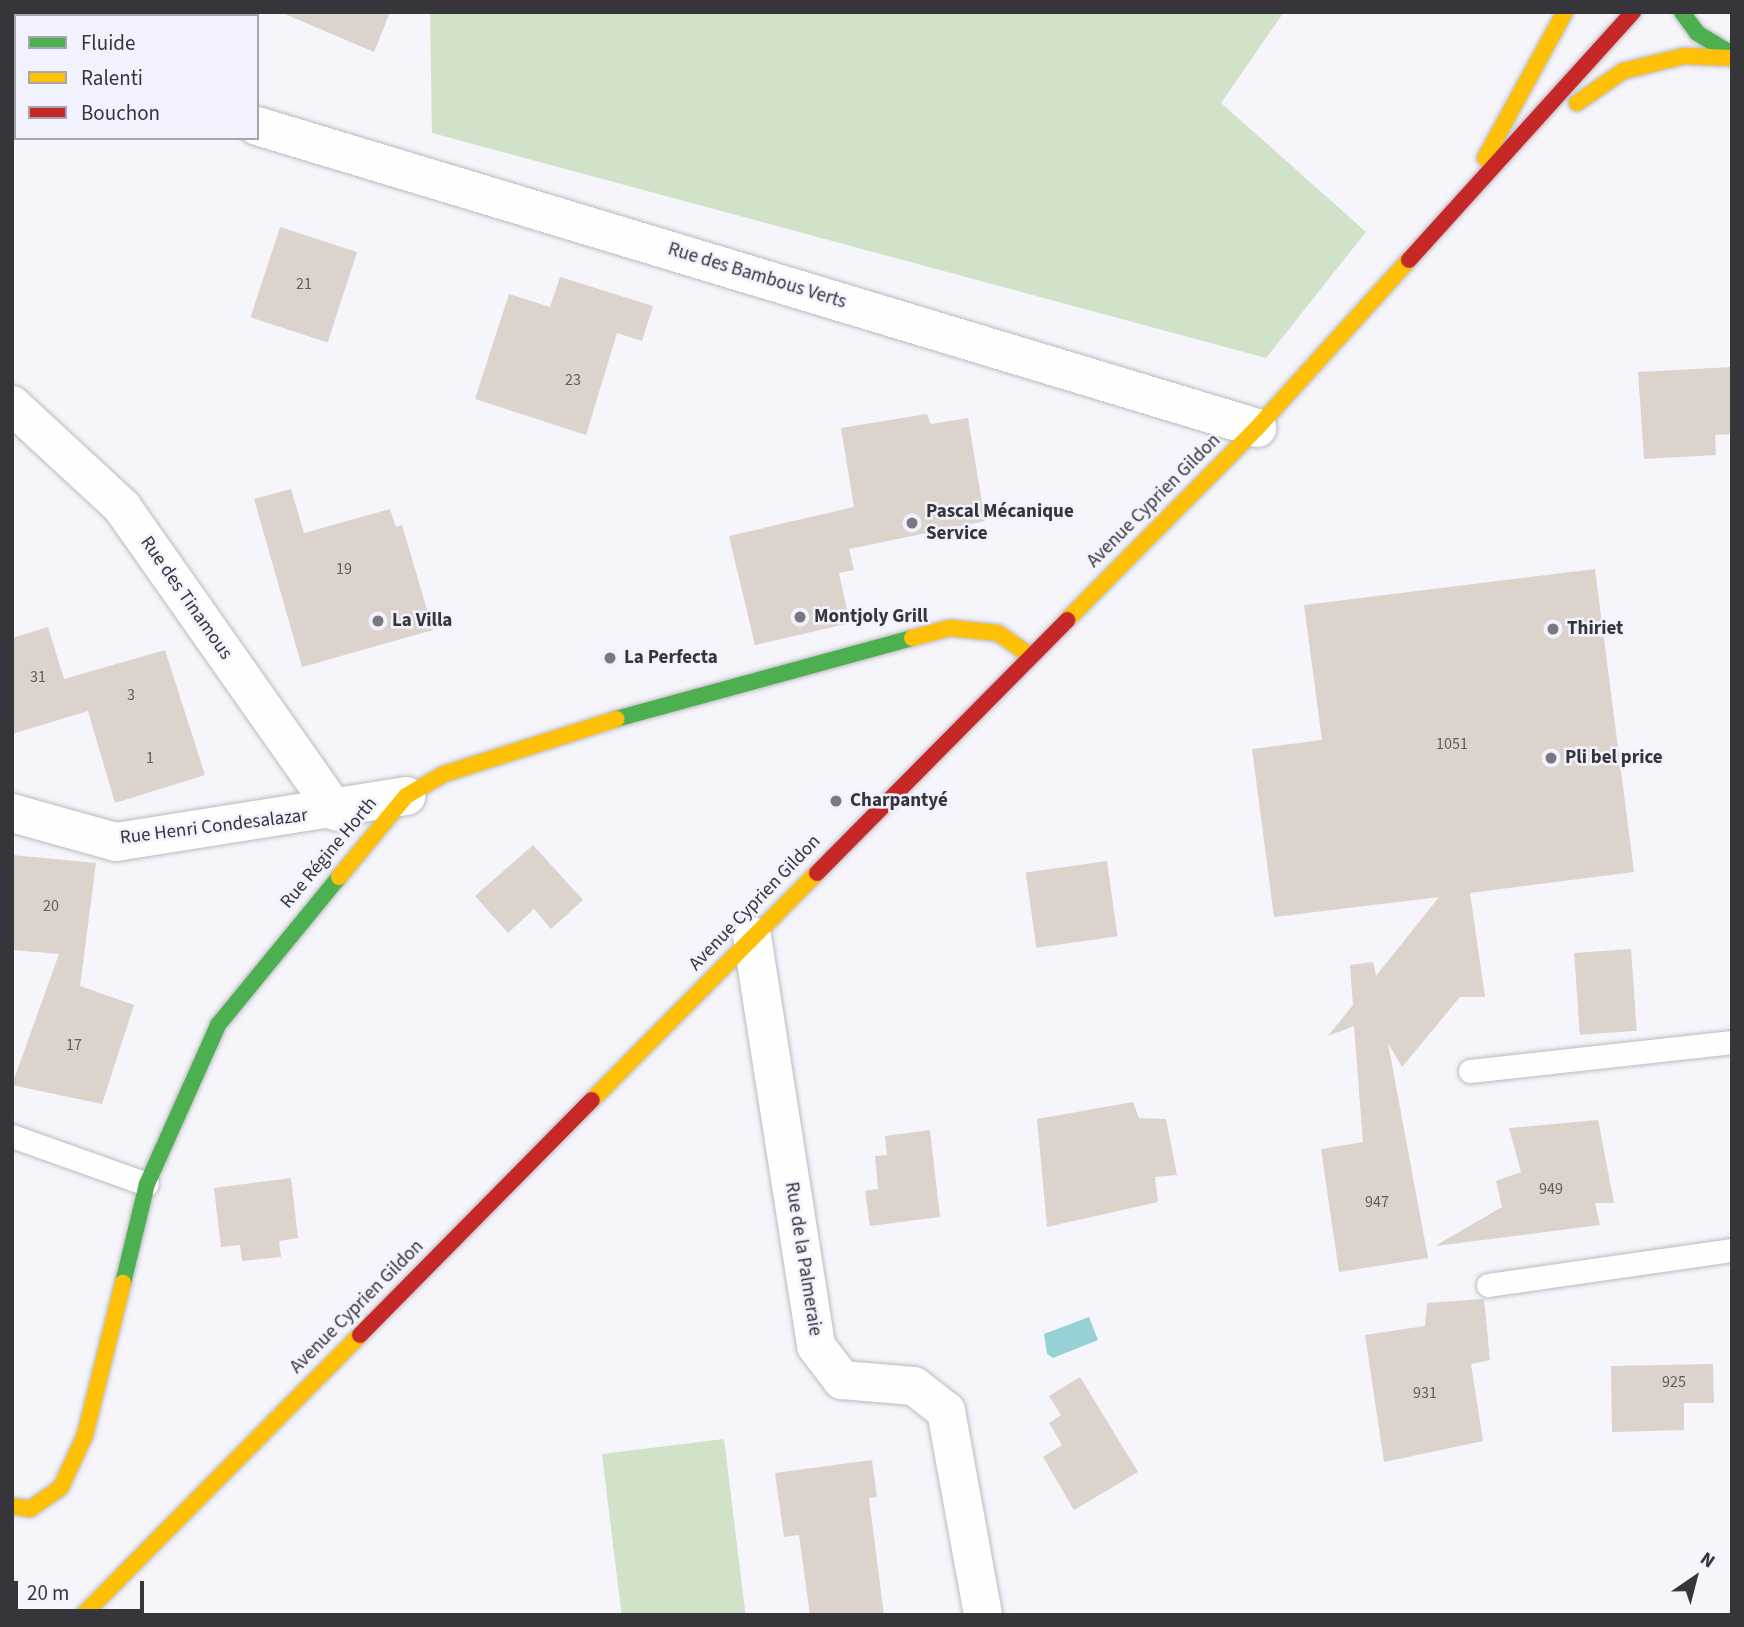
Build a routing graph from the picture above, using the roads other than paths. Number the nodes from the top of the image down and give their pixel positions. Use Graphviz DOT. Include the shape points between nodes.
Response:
graph roads {
  1 [pos="1565,12"];
  2 [pos="1633,12"];
  3 [pos="1682,12"];
  4 [pos="1732,56"];
  5 [pos="259,127"];
  6 [pos="1452,218"];
  7 [pos="12,405"];
  8 [pos="1257,428"];
  9 [pos="1028,654"];
  10 [pos="405,796"];
  11 [pos="336,811"];
  12 [pos="12,813"];
  13 [pos="752,936"];
  14 [pos="1732,1042"];
  15 [pos="1470,1071"];
  16 [pos="12,1136"];
  17 [pos="148,1184"];
  18 [pos="1732,1250"];
  19 [pos="1488,1285"];
  20 [pos="12,1506"];
  21 [pos="83,1615"];
  22 [pos="983,1615"];
  1 -- 6 [label="street"];
  2 -- 6 [label="street, Avenue Cyprien Gildon"];
  3 -- 4 [label="street" via="1697,33"];
  4 -- 6 [label="street, Avenue Cyprien Gildon" via="1684,56 1623,71 1594,88"];
  5 -- 8 [label="street, Rue des Bambous Verts"];
  6 -- 8 [label="street, Avenue Cyprien Gildon"];
  7 -- 11 [label="street, Rue des Tinamous" via="122,507"];
  8 -- 9 [label="street, Avenue Cyprien Gildon"];
  9 -- 10 [label="street, Rue Régine Horth" via="998,633 950,628 585,728 444,774"];
  9 -- 13 [label="street, Avenue Cyprien Gildon"];
  10 -- 11 [label="street, Rue Henri Condesalazar"];
  10 -- 17 [label="street, Rue Régine Horth" via="218,1025"];
  11 -- 12 [label="street, Rue Henri Condesalazar" via="116,842"];
  13 -- 21 [label="street, Avenue Cyprien Gildon"];
  13 -- 22 [label="street, Rue de la Palmeraie" via="816,1346 842,1380 914,1386 946,1412"];
  14 -- 15 [label="lane"];
  16 -- 17 [label="lane"];
  17 -- 20 [label="street, Rue Régine Horth" via="85,1435 61,1487 30,1509"];
  18 -- 19 [label="lane"];
}
